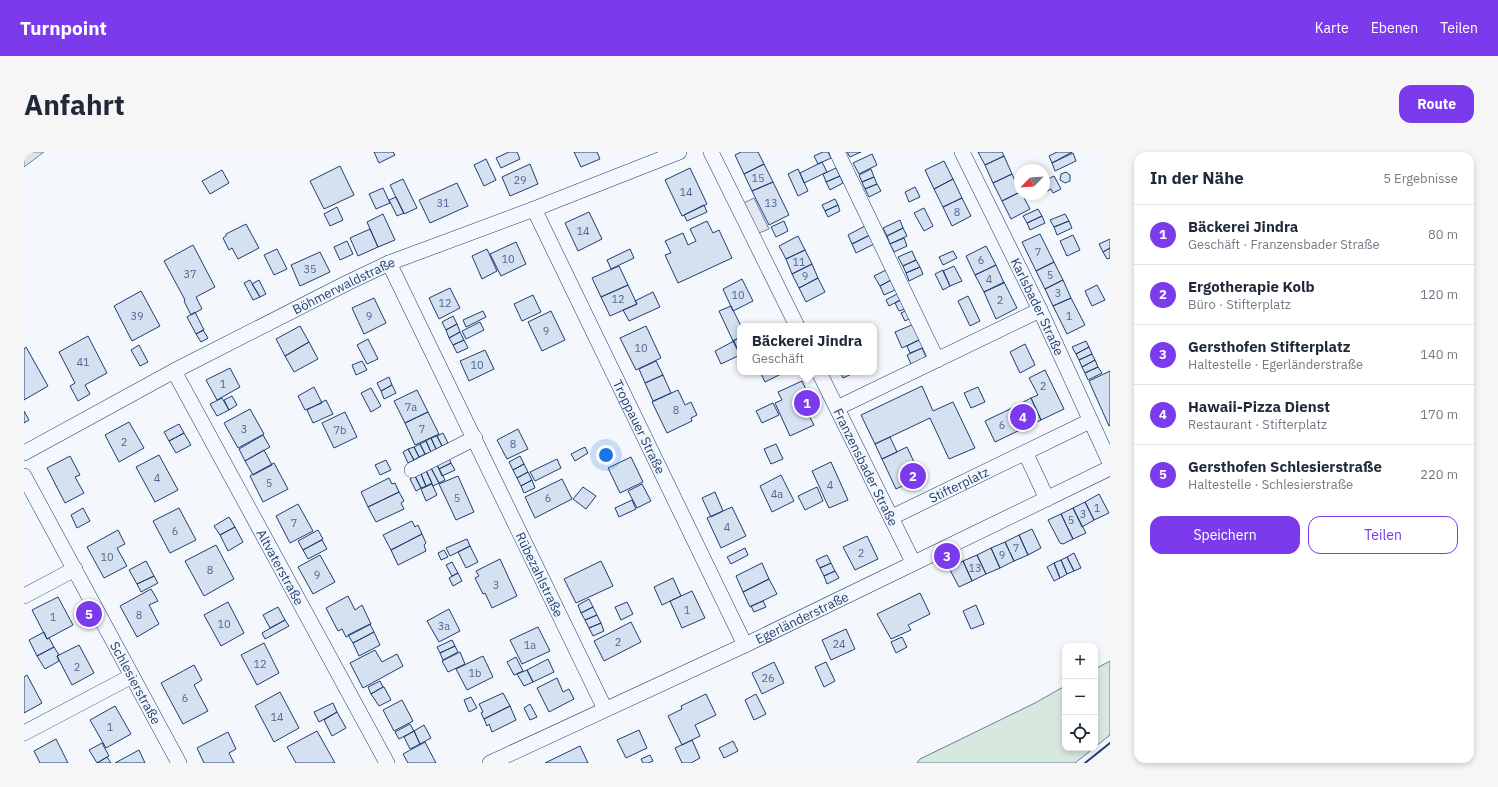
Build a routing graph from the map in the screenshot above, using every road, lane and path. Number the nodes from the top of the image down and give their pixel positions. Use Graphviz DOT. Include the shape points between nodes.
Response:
graph roads {
  1 [pos="678,152"];
  2 [pos="711,152"];
  3 [pos="837,152"];
  4 [pos="962,152"];
  5 [pos="534,209"];
  6 [pos="389,263"];
  7 [pos="1040,310"];
  8 [pos="796,323"];
  9 [pos="937,360"];
  10 [pos="174,371"];
  11 [pos="820,375"];
  12 [pos="837,408"];
  13 [pos="1090,422"];
  14 [pos="475,438"];
  15 [pos="24,453"];
  16 [pos="1026,454"];
  17 [pos="1110,462"];
  18 [pos="1110,468"];
  19 [pos="412,470"];
  20 [pos="24,476"];
  21 [pos="1047,499"];
  22 [pos="892,518"];
  23 [pos="913,562"];
  24 [pos="75,570"];
  25 [pos="24,596"];
  26 [pos="745,644"];
  27 [pos="132,676"];
  28 [pos="605,709"];
  29 [pos="24,733"];
  30 [pos="180,763"];
  31 [pos="387,763"];
  32 [pos="490,763"];
  1 -- 5 [label="street, Böhmerwaldstraße"];
  2 -- 8 [label="street"];
  3 -- 9 [label="street"];
  4 -- 7 [label="street, Karlsbader Straße"];
  5 -- 6 [label="street, Böhmerwaldstraße"];
  5 -- 26 [label="street, Troppauer Straße"];
  6 -- 10 [label="street, Böhmerwaldstraße"];
  6 -- 14 [label="street, Rübezahlstraße"];
  7 -- 9 [label="street"];
  7 -- 13 [label="street, Karlsbader Straße"];
  9 -- 12 [label="street"];
  10 -- 15 [label="street, Böhmerwaldstraße"];
  10 -- 31 [label="street, Altvaterstraße"];
  11 -- 12 [label="street, Franzensbader Straße"];
  12 -- 22 [label="street, Franzensbader Straße"];
  13 -- 16 [label="street, Stifterplatz"];
  13 -- 17 [label="street, Karlsbader Straße"];
  14 -- 19 [label="street"];
  14 -- 28 [label="street, Rübezahlstraße"];
  16 -- 21 [label="street"];
  16 -- 22 [label="street, Stifterplatz"];
  18 -- 21 [label="street, Egerländerstraße"];
  20 -- 24 [label="street, Schlesierstraße"];
  21 -- 23 [label="street, Egerländerstraße"];
  22 -- 23 [label="street, Franzensbader Straße"];
  23 -- 26 [label="street, Egerländerstraße"];
  24 -- 25 [label="street"];
  24 -- 27 [label="street, Schlesierstraße"];
  26 -- 28 [label="street, Egerländerstraße"];
  27 -- 29 [label="street"];
  27 -- 30 [label="street, Schlesierstraße"];
  28 -- 32 [label="street, Egerländerstraße"];
}
